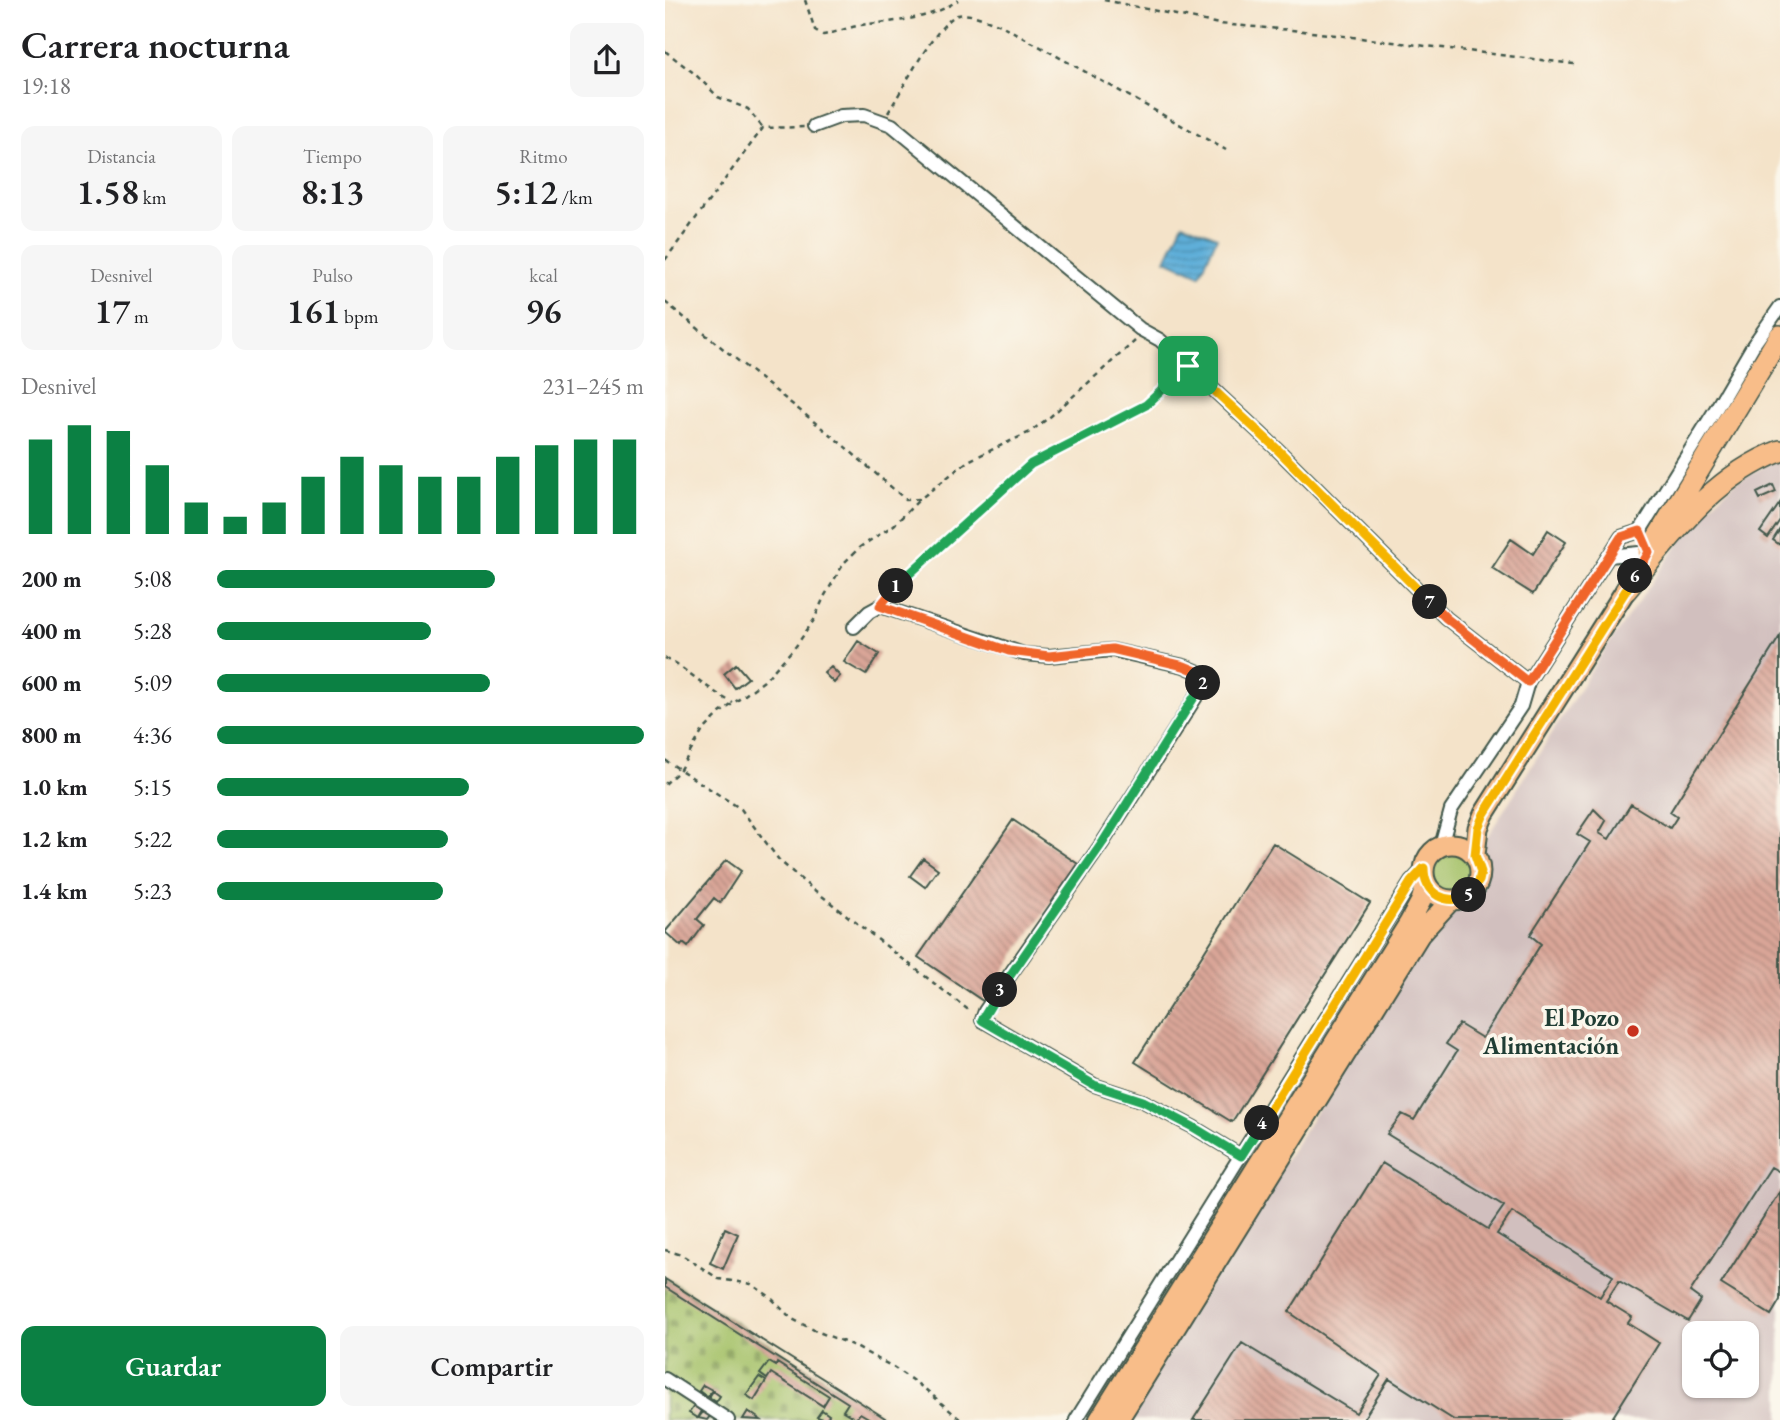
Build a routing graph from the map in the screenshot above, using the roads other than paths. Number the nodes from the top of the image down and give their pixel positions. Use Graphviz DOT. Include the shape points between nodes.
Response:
graph roads {
  1 [pos="814,126"];
  2 [pos="1780,307"];
  3 [pos="1780,336"];
  4 [pos="1780,343"];
  5 [pos="1780,364"];
  6 [pos="1759,370"];
  7 [pos="1712,446"];
  8 [pos="1780,451"];
  9 [pos="1640,531"];
  10 [pos="1649,552"];
  11 [pos="1609,556"];
  12 [pos="1626,590"];
  13 [pos="854,626"];
  14 [pos="1528,682"];
  15 [pos="1484,814"];
  16 [pos="1445,845"];
  17 [pos="1475,855"];
  18 [pos="1425,876"];
  19 [pos="1451,900"];
  20 [pos="1241,1156"];
  21 [pos="665,1379"];
  22 [pos="729,1420"];
  23 [pos="1076,1420"];
  24 [pos="1099,1420"];
  25 [pos="1118,1420"];
  1 -- 14 [label="street" via="841,116 865,115 892,125 1160,340 1446,618"];
  2 -- 9 [label="street"];
  3 -- 6 [label="highway"];
  4 -- 6 [label="highway"];
  5 -- 7 [label="highway"];
  6 -- 7 [label="highway"];
  7 -- 10 [label="highway"];
  8 -- 12 [label="highway" via="1760,458 1699,503"];
  9 -- 10 [label="street"];
  9 -- 11 [label="street" via="1621,537"];
  10 -- 11 [label="street"];
  10 -- 12 [label="main road"];
  11 -- 14 [label="street"];
  12 -- 15 [label="main road"];
  13 -- 20 [label="street" via="880,606 1024,654 1112,649 1184,666 1202,676 1201,689 982,1020 1094,1085 1143,1101"];
  14 -- 16 [label="street" via="1521,706 1451,810"];
  15 -- 16 [label="main road"];
  15 -- 17 [label="main road"];
  16 -- 17 [label="main road" via="1468,848"];
  16 -- 18 [label="main road" via="1427,859"];
  17 -- 19 [label="main road" via="1481,872 1475,889"];
  18 -- 19 [label="main road" via="1436,896"];
  18 -- 20 [label="street" via="1411,882"];
  18 -- 24 [label="main road" via="1421,901 1409,923"];
  19 -- 25 [label="main road" via="1420,934"];
  20 -- 23 [label="street"];
  21 -- 22 [label="street"];
}
